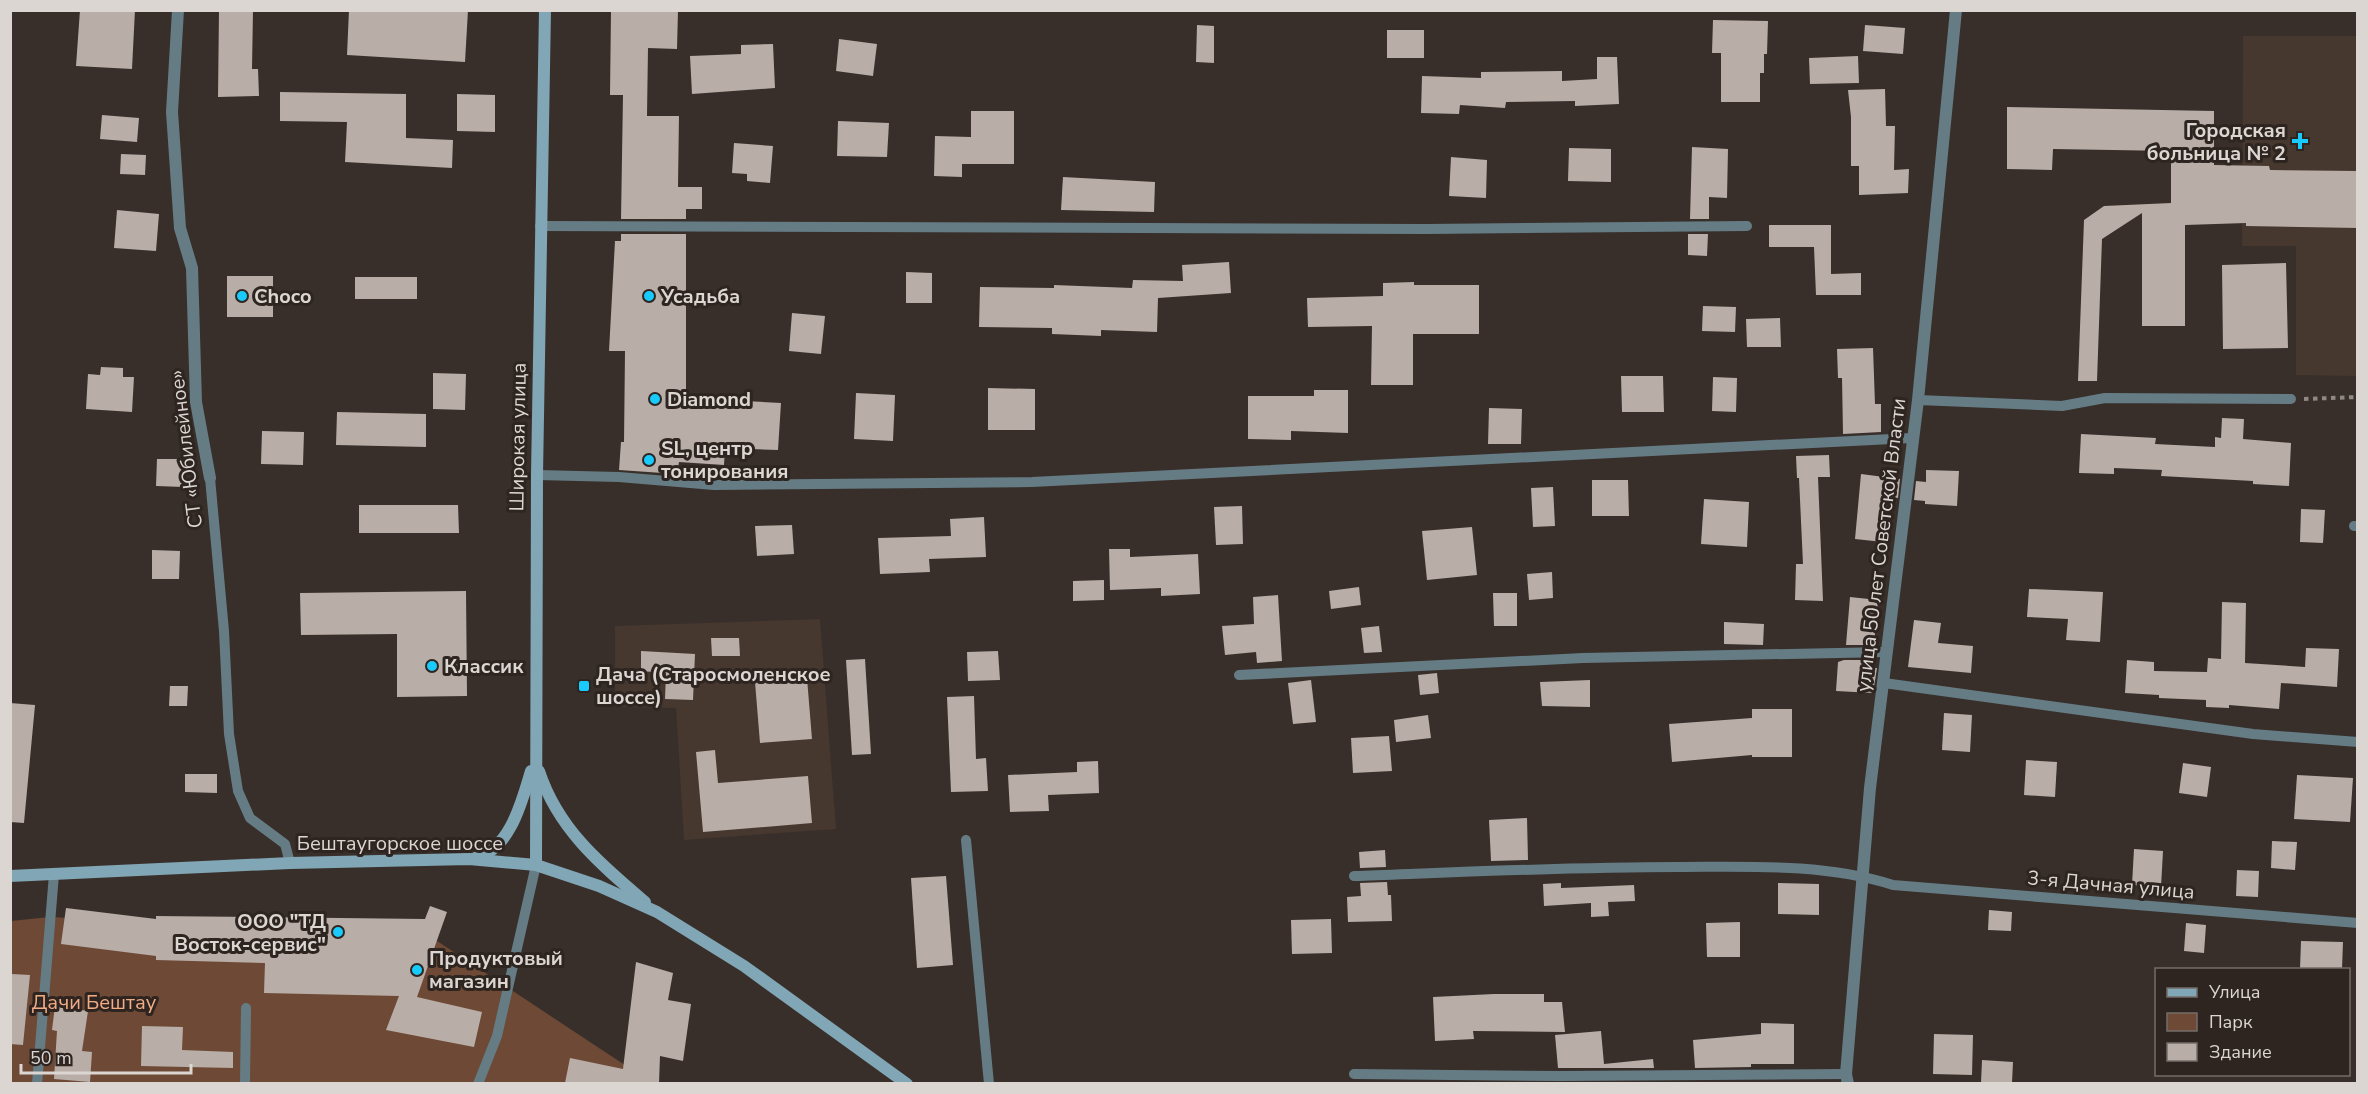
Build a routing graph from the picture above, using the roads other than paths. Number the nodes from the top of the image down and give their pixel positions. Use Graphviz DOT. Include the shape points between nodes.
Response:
graph roads {
  1 [pos="178,10"];
  2 [pos="545,10"];
  3 [pos="1956,10"];
  4 [pos="540,226"];
  5 [pos="1747,226"];
  6 [pos="2291,399"];
  7 [pos="1918,400"];
  8 [pos="1912,438"];
  9 [pos="537,475"];
  10 [pos="210,478"];
  11 [pos="1886,652"];
  12 [pos="1239,675"];
  13 [pos="1884,683"];
  14 [pos="2358,742"];
  15 [pos="535,758"];
  16 [pos="966,840"];
  17 [pos="469,859"];
  18 [pos="290,862"];
  19 [pos="536,865"];
  20 [pos="54,874"];
  21 [pos="10,876"];
  22 [pos="1354,876"];
  23 [pos="1862,876"];
  24 [pos="657,912"];
  25 [pos="2358,923"];
  26 [pos="246,1008"];
  27 [pos="1354,1074"];
  28 [pos="1847,1079"];
  29 [pos="37,1083"];
  30 [pos="245,1083"];
  31 [pos="478,1083"];
  32 [pos="907,1083"];
  33 [pos="989,1083"];
  1 -- 10 [label="street, СТ «Юбилейное»" via="172,112 180,228 192,268 196,402"];
  2 -- 4 [label="main road, Широкая улица"];
  3 -- 7 [label="street, улица 50 лет Советской Власти"];
  4 -- 5 [label="lane"];
  4 -- 9 [label="main road, Широкая улица"];
  6 -- 7 [label="lane" via="2105,398 2062,406"];
  7 -- 8 [label="street, улица 50 лет Советской Власти"];
  8 -- 9 [label="lane" via="1032,482 714,485"];
  8 -- 11 [label="street, улица 50 лет Советской Власти"];
  9 -- 15 [label="main road, Широкая улица"];
  10 -- 18 [label="lane, СТ «Юбилейное»" via="229,734 238,791 250,818 285,844"];
  11 -- 12 [label="lane" via="1583,658"];
  11 -- 13 [label="street, улица 50 лет Советской Власти"];
  13 -- 14 [label="lane" via="2253,734"];
  13 -- 23 [label="street, улица 50 лет Советской Власти"];
  15 -- 17 [label="main road" via="509,829 492,850"];
  15 -- 19 [label="main road, Широкая улица"];
  15 -- 24 [label="main road" via="545,790 560,817 595,860"];
  16 -- 33 [label="lane"];
  17 -- 18 [label="main road, Бештаугорское шоссе"];
  17 -- 19 [label="main road, Бештаугорское шоссе"];
  18 -- 20 [label="main road, Бештаугорское шоссе"];
  19 -- 24 [label="main road, Бештаугорское шоссе" via="599,886"];
  19 -- 31 [label="lane" via="498,1036"];
  20 -- 21 [label="main road, Бештаугорское шоссе"];
  20 -- 29 [label="lane"];
  22 -- 23 [label="lane, 3-я Дачная улица" via="1582,867 1785,867"];
  23 -- 25 [label="lane, 3-я Дачная улица" via="1893,885"];
  23 -- 28 [label="street, улица 50 лет Советской Власти"];
  24 -- 32 [label="main road, Бештаугорское шоссе" via="744,966"];
  26 -- 30 [label="lane"];
  27 -- 28 [label="lane"];
}
